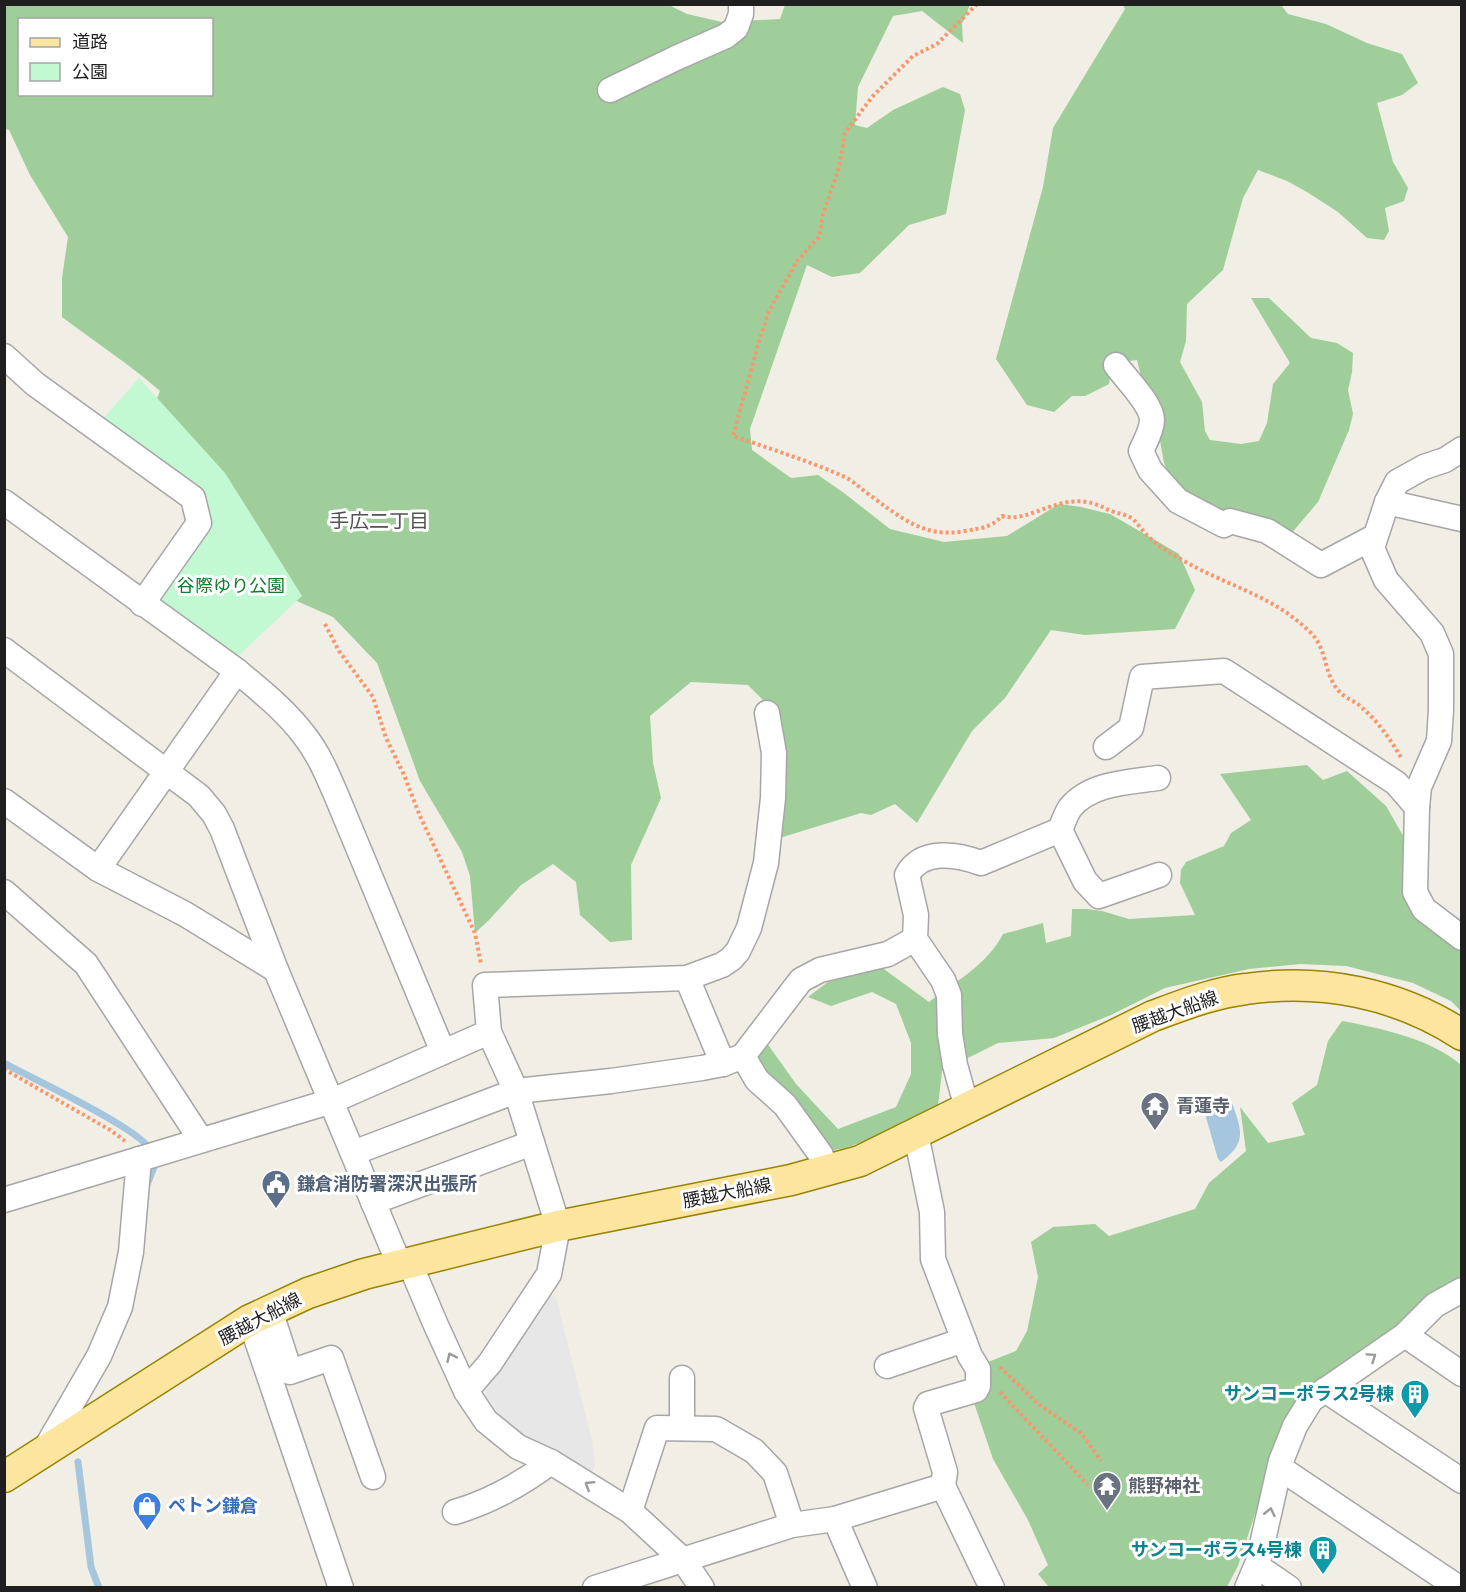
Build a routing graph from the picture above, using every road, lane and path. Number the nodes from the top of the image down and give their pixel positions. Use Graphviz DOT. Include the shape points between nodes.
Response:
graph roads {
  1 [pos="741,4"];
  2 [pos="977,4"];
  3 [pos="610,90"];
  4 [pos="5,358"];
  5 [pos="1116,365"];
  6 [pos="1461,449"];
  7 [pos="4,502"];
  8 [pos="1387,502"];
  9 [pos="1461,519"];
  10 [pos="1374,537"];
  11 [pos="142,604"];
  12 [pos="325,624"];
  13 [pos="4,650"];
  14 [pos="237,671"];
  15 [pos="767,713"];
  16 [pos="1106,747"];
  17 [pos="165,771"];
  18 [pos="1158,778"];
  19 [pos="1418,797"];
  20 [pos="4,801"];
  21 [pos="1060,830"];
  22 [pos="98,869"];
  23 [pos="1159,875"];
  24 [pos="4,891"];
  25 [pos="1461,938"];
  26 [pos="915,939"];
  27 [pos="276,970"];
  28 [pos="687,978"];
  29 [pos="485,985"];
  30 [pos="489,1032"];
  31 [pos="1461,1035"];
  32 [pos="443,1052"];
  33 [pos="733,1060"];
  34 [pos="4,1070"];
  35 [pos="516,1091"];
  36 [pos="332,1101"];
  37 [pos="967,1108"];
  38 [pos="915,1134"];
  39 [pos="201,1140"];
  40 [pos="532,1143"];
  41 [pos="353,1153"];
  42 [pos="139,1159"];
  43 [pos="826,1171"];
  44 [pos="4,1200"];
  45 [pos="373,1202"];
  46 [pos="558,1226"];
  47 [pos="405,1265"];
  48 [pos="1461,1290"];
  49 [pos="260,1315"];
  50 [pos="1405,1335"];
  51 [pos="964,1340"];
  52 [pos="887,1366"];
  53 [pos="1461,1374"];
  54 [pos="977,1377"];
  55 [pos="682,1378"];
  56 [pos="1325,1390"];
  57 [pos="466,1391"];
  58 [pos="682,1428"];
  59 [pos="43,1453"];
  60 [pos="1101,1461"];
  61 [pos="551,1462"];
  62 [pos="1280,1468"];
  63 [pos="4,1477"];
  64 [pos="373,1477"];
  65 [pos="1461,1480"];
  66 [pos="1088,1485"];
  67 [pos="943,1486"];
  68 [pos="630,1511"];
  69 [pos="455,1512"];
  70 [pos="835,1519"];
  71 [pos="792,1525"];
  72 [pos="684,1560"];
  73 [pos="1257,1566"];
  74 [pos="605,1586"];
  75 [pos="341,1587"];
  76 [pos="702,1587"];
  77 [pos="865,1587"];
  78 [pos="992,1587"];
  79 [pos="1247,1587"];
  80 [pos="1289,1587"];
  81 [pos="1459,1587"];
  1 -- 3 [label="street" via="735,28 726,36"];
  2 -- 19 [label="path" via="937,44 913,56 872,97 845,133 819,237 796,261 770,311 733,436 847,478 910,524 942,534 993,525 1002,516 1027,514 1068,501 1093,503 1125,514 1158,544 1197,568 1265,598 1311,633 1320,644 1337,690 1359,705 1397,749"];
  4 -- 11 [label="street" via="193,498 199,523"];
  5 -- 10 [label="street" via="1148,407 1152,419 1141,451 1150,470 1178,501 1224,525 1230,521 1267,531 1321,565"];
  6 -- 8 [label="street" via="1397,482"];
  7 -- 11 [label="street"];
  8 -- 9 [label="street"];
  8 -- 10 [label="street"];
  10 -- 19 [label="street" via="1372,548 1386,580 1432,633 1441,654 1439,741"];
  11 -- 14 [label="street"];
  12 -- 29 [label="path" via="339,651 373,697 386,738 474,933"];
  13 -- 17 [label="street"];
  14 -- 17 [label="street"];
  14 -- 32 [label="street" via="287,715 320,760"];
  15 -- 28 [label="street" via="774,753 772,798 766,863 754,912 731,959"];
  16 -- 19 [label="street" via="1131,728 1142,677 1224,671"];
  17 -- 22 [label="street"];
  17 -- 27 [label="street" via="199,796 214,814"];
  18 -- 21 [label="street" via="1107,786 1079,799"];
  19 -- 25 [label="street" via="1415,892 1424,909"];
  20 -- 22 [label="street"];
  21 -- 23 [label="street" via="1085,881 1100,896"];
  21 -- 26 [label="street" via="981,863 961,855 945,855 928,857 911,867 907,875 916,915"];
  22 -- 27 [label="street"];
  24 -- 39 [label="street" via="86,964"];
  26 -- 33 [label="street" via="888,954 820,970 801,980"];
  26 -- 37 [label="street" via="949,995 950,1034"];
  27 -- 36 [label="street"];
  28 -- 29 [label="street"];
  28 -- 33 [label="street"];
  29 -- 30 [label="street"];
  30 -- 32 [label="street"];
  30 -- 35 [label="street"];
  31 -- 37 [label="main road, 腰越大船線" via="1436,1019 1386,998 1338,987 1246,988 1199,999 1153,1016"];
  32 -- 36 [label="street"];
  33 -- 35 [label="street" via="611,1081"];
  33 -- 43 [label="street" via="785,1105 821,1155"];
  34 -- 42 [label="path" via="110,1130 137,1149"];
  35 -- 40 [label="street"];
  35 -- 41 [label="street"];
  36 -- 39 [label="street"];
  36 -- 41 [label="street"];
  37 -- 38 [label="main road, 腰越大船線"];
  38 -- 43 [label="main road, 腰越大船線" via="860,1161"];
  38 -- 51 [label="street" via="932,1212 933,1259"];
  39 -- 42 [label="street"];
  40 -- 45 [label="street"];
  40 -- 46 [label="street"];
  41 -- 45 [label="street"];
  42 -- 44 [label="street"];
  42 -- 59 [label="street" via="131,1252 120,1307 99,1356"];
  43 -- 46 [label="main road, 腰越大船線"];
  45 -- 47 [label="street"];
  46 -- 47 [label="main road, 腰越大船線"];
  46 -- 57 [label="street" via="549,1274 490,1363"];
  47 -- 49 [label="main road, 腰越大船線" via="308,1293"];
  57 -- 47 [label="street, one-way"];
  48 -- 50 [label="street" via="1435,1305"];
  49 -- 59 [label="main road, 腰越大船線"];
  49 -- 64 [label="street" via="290,1372 331,1358"];
  49 -- 75 [label="street"];
  50 -- 53 [label="street"];
  56 -- 50 [label="street, one-way"];
  51 -- 52 [label="street"];
  51 -- 54 [label="street"];
  54 -- 60 [label="path" via="1000,1367 1038,1404 1082,1434"];
  54 -- 66 [label="path"];
  54 -- 67 [label="street" via="926,1407 945,1472"];
  55 -- 58 [label="street"];
  56 -- 62 [label="street" via="1311,1400 1295,1426"];
  56 -- 65 [label="street"];
  57 -- 61 [label="street" via="486,1421 518,1448"];
  58 -- 68 [label="street" via="657,1428"];
  58 -- 71 [label="street" via="716,1429 754,1451 775,1473"];
  59 -- 63 [label="main road, 腰越大船線"];
  68 -- 61 [label="street, one-way"];
  61 -- 69 [label="street" via="527,1480"];
  73 -- 62 [label="street, one-way"];
  62 -- 81 [label="street"];
  67 -- 70 [label="street"];
  67 -- 78 [label="street"];
  68 -- 72 [label="street"];
  70 -- 71 [label="street"];
  70 -- 77 [label="street"];
  71 -- 72 [label="street"];
  72 -- 74 [label="street"];
  72 -- 76 [label="street"];
  73 -- 79 [label="street"];
  73 -- 80 [label="street"];
}
